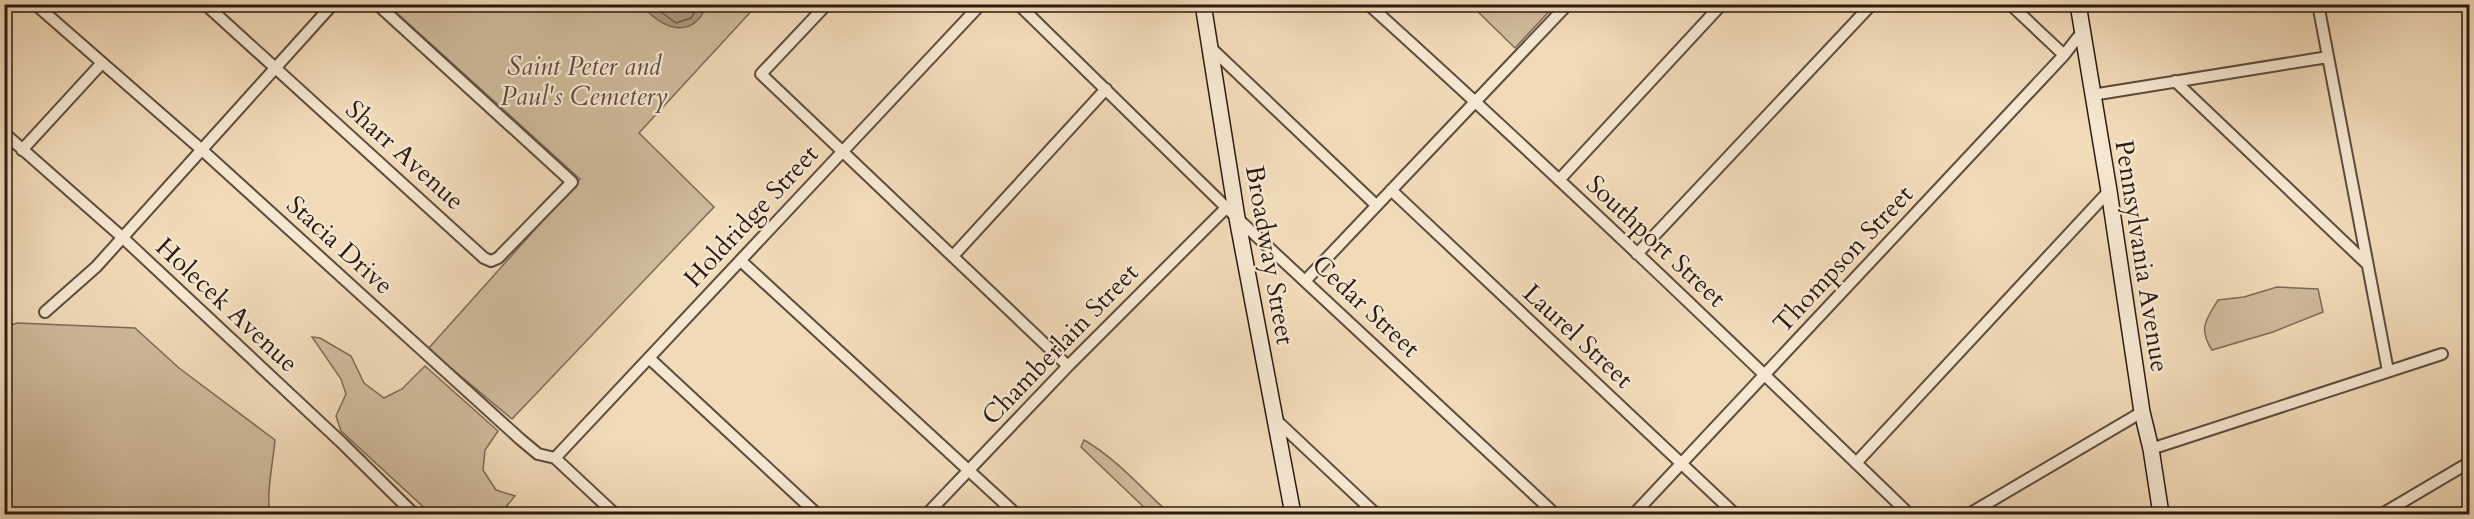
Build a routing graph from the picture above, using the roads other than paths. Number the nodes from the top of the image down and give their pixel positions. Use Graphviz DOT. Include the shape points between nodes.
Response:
graph roads {
  1 [pos="35,4"];
  2 [pos="205,4"];
  3 [pos="333,4"];
  4 [pos="377,4"];
  5 [pos="827,4"];
  6 [pos="981,4"];
  7 [pos="1018,4"];
  8 [pos="1203,4"];
  9 [pos="1368,4"];
  10 [pos="1568,4"];
  11 [pos="1722,4"];
  12 [pos="1872,4"];
  13 [pos="2010,4"];
  14 [pos="2078,4"];
  15 [pos="2318,4"];
  16 [pos="2082,32"];
  17 [pos="1210,47"];
  18 [pos="2064,55"];
  19 [pos="2328,57"];
  20 [pos="101,64"];
  21 [pos="277,69"];
  22 [pos="2175,81"];
  23 [pos="1106,89"];
  24 [pos="2092,95"];
  25 [pos="1476,102"];
  26 [pos="4,133"];
  27 [pos="22,150"];
  28 [pos="202,150"];
  29 [pos="844,150"];
  30 [pos="1559,180"];
  31 [pos="1391,190"];
  32 [pos="2109,190"];
  33 [pos="1376,205"];
  34 [pos="1232,213"];
  35 [pos="122,237"];
  36 [pos="1637,254"];
  37 [pos="953,256"];
  38 [pos="741,261"];
  39 [pos="2367,263"];
  40 [pos="1306,280"];
  41 [pos="45,312"];
  42 [pos="2442,354"];
  43 [pos="649,358"];
  44 [pos="1068,366"];
  45 [pos="2388,371"];
  46 [pos="1766,375"];
  47 [pos="2142,412"];
  48 [pos="1276,420"];
  49 [pos="2151,449"];
  50 [pos="555,459"];
  51 [pos="2469,462"];
  52 [pos="1856,463"];
  53 [pos="1681,464"];
  54 [pos="968,470"];
  55 [pos="414,514"];
  56 [pos="615,514"];
  57 [pos="817,514"];
  58 [pos="927,514"];
  59 [pos="1016,514"];
  60 [pos="1293,514"];
  61 [pos="1376,514"];
  62 [pos="1555,514"];
  63 [pos="1634,514"];
  64 [pos="1735,514"];
  65 [pos="1909,514"];
  66 [pos="1969,514"];
  67 [pos="2161,514"];
  68 [pos="2382,514"];
  1 -- 20 [label="street, Stacia Drive"];
  2 -- 21 [label="street, Sharr Avenue"];
  3 -- 21 [label="street"];
  4 -- 21 [label="street, Sharr Avenue" via="572,182 507,251 491,261 484,258"];
  5 -- 29 [label="street" via="761,74"];
  6 -- 29 [label="street, Holdridge Street"];
  7 -- 23 [label="street, Cedar Street"];
  8 -- 17 [label="main road, Broadway Street"];
  9 -- 25 [label="street, Southport Street"];
  10 -- 25 [label="street"];
  11 -- 30 [label="street"];
  12 -- 36 [label="street"];
  13 -- 18 [label="street"];
  14 -- 16 [label="main road, Pennsylvania Avenue"];
  15 -- 19 [label="street"];
  16 -- 18 [label="street, Thompson Street"];
  16 -- 24 [label="main road, Pennsylvania Avenue"];
  17 -- 33 [label="street"];
  17 -- 34 [label="main road, Broadway Street"];
  18 -- 46 [label="street, Thompson Street"];
  19 -- 22 [label="street"];
  19 -- 39 [label="street"];
  20 -- 27 [label="street"];
  20 -- 28 [label="street, Stacia Drive"];
  21 -- 28 [label="street"];
  22 -- 24 [label="street"];
  22 -- 39 [label="street"];
  23 -- 34 [label="street, Cedar Street"];
  23 -- 37 [label="street"];
  24 -- 32 [label="main road, Pennsylvania Avenue"];
  25 -- 30 [label="street, Southport Street"];
  25 -- 31 [label="street"];
  26 -- 27 [label="street, Holecek Avenue"];
  27 -- 35 [label="street, Holecek Avenue"];
  28 -- 35 [label="street"];
  28 -- 50 [label="street, Stacia Drive" via="520,439 538,454"];
  29 -- 37 [label="street"];
  29 -- 38 [label="street, Holdridge Street"];
  30 -- 36 [label="street, Southport Street"];
  31 -- 33 [label="street"];
  31 -- 53 [label="street, Laurel Street"];
  32 -- 47 [label="main road, Pennsylvania Avenue"];
  32 -- 52 [label="street"];
  33 -- 40 [label="street"];
  34 -- 40 [label="street, Cedar Street"];
  34 -- 44 [label="street, Chamberlain Street"];
  34 -- 48 [label="main road, Broadway Street"];
  35 -- 41 [label="street" via="96,267"];
  35 -- 55 [label="street, Holecek Avenue"];
  36 -- 46 [label="street, Southport Street"];
  37 -- 44 [label="street"];
  38 -- 43 [label="street, Holdridge Street"];
  38 -- 54 [label="street"];
  39 -- 45 [label="street"];
  40 -- 62 [label="street, Cedar Street"];
  42 -- 45 [label="street"];
  43 -- 50 [label="street, Holdridge Street"];
  43 -- 57 [label="street"];
  44 -- 54 [label="street, Chamberlain Street"];
  45 -- 49 [label="street"];
  46 -- 52 [label="street, Southport Street"];
  46 -- 53 [label="street, Thompson Street"];
  47 -- 49 [label="main road, Pennsylvania Avenue"];
  47 -- 66 [label="street"];
  48 -- 60 [label="main road, Broadway Street"];
  48 -- 61 [label="street"];
  49 -- 67 [label="main road, Pennsylvania Avenue"];
  50 -- 56 [label="street, Stacia Drive"];
  51 -- 68 [label="street"];
  52 -- 65 [label="street, Southport Street"];
  53 -- 63 [label="street, Thompson Street"];
  53 -- 64 [label="street, Laurel Street"];
  54 -- 58 [label="street, Chamberlain Street"];
  54 -- 59 [label="street"];
}
